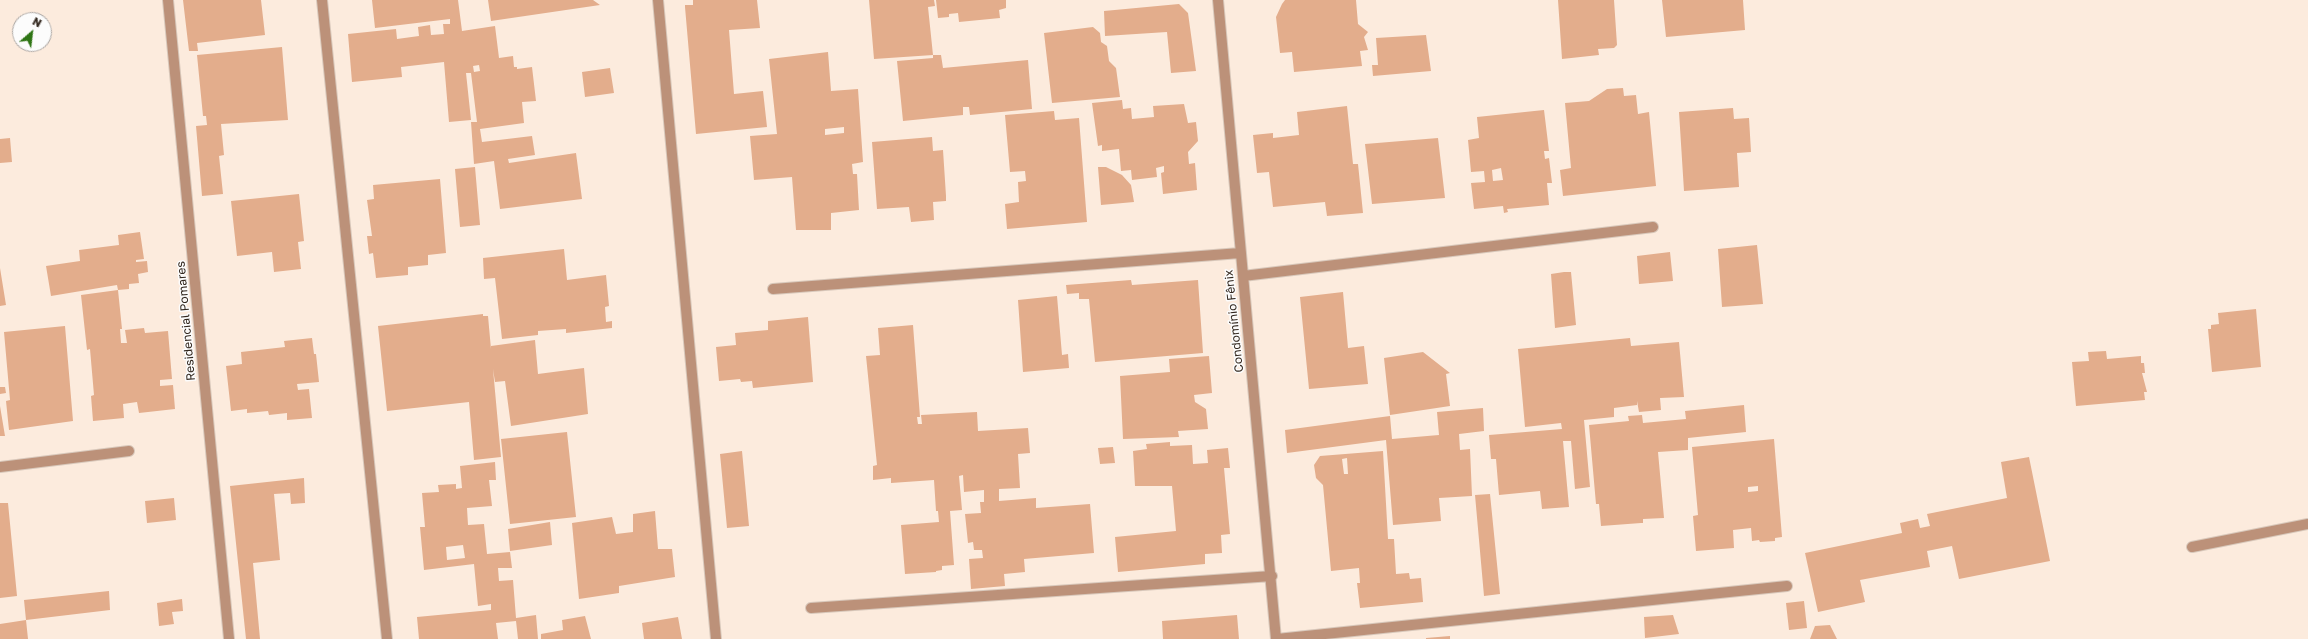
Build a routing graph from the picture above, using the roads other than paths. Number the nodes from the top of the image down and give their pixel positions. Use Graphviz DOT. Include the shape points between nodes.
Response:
graph roads {
  1 [pos="168,0"];
  2 [pos="322,0"];
  3 [pos="658,0"];
  4 [pos="1218,0"];
  5 [pos="1653,228"];
  6 [pos="1240,253"];
  7 [pos="1243,276"];
  8 [pos="773,289"];
  9 [pos="129,451"];
  10 [pos="0,467"];
  11 [pos="2308,524"];
  12 [pos="2192,547"];
  13 [pos="1272,576"];
  14 [pos="1787,586"];
  15 [pos="811,608"];
  16 [pos="229,639"];
  17 [pos="388,639"];
  18 [pos="716,639"];
  19 [pos="1276,639"];
  1 -- 16 [label="street, Residencial Pomares"];
  2 -- 17 [label="street"];
  3 -- 18 [label="street"];
  4 -- 6 [label="street, Condomínio Fênix"];
  5 -- 7 [label="street"];
  6 -- 7 [label="street, Condomínio Fênix"];
  6 -- 8 [label="street"];
  7 -- 13 [label="street, Condomínio Fênix"];
  9 -- 10 [label="street"];
  11 -- 12 [label="street"];
  13 -- 15 [label="street"];
  13 -- 19 [label="street, Condomínio Fênix"];
  14 -- 19 [label="street"];
}
